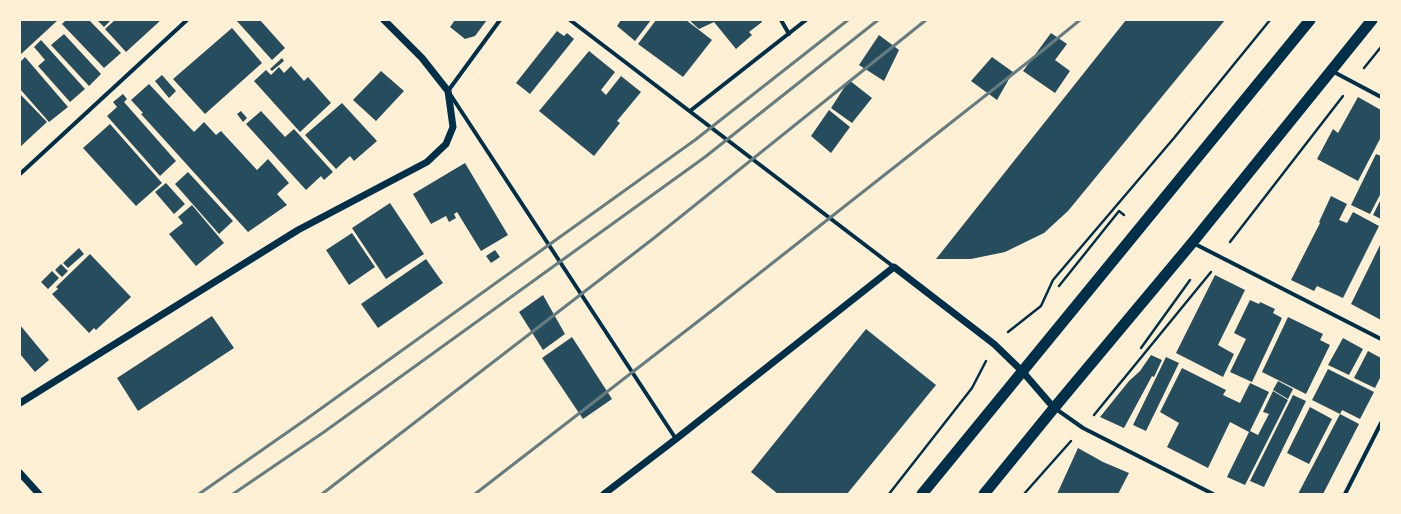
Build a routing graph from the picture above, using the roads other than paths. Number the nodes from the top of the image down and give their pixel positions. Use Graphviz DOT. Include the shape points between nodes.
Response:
graph roads {
  1 [pos="187,20"];
  2 [pos="384,20"];
  3 [pos="500,20"];
  4 [pos="570,20"];
  5 [pos="780,20"];
  6 [pos="806,20"];
  7 [pos="1310,20"];
  8 [pos="1372,20"];
  9 [pos="789,34"];
  10 [pos="1332,71"];
  11 [pos="448,91"];
  12 [pos="1381,97"];
  13 [pos="690,112"];
  14 [pos="20,174"];
  15 [pos="1192,243"];
  16 [pos="894,266"];
  17 [pos="1381,339"];
  18 [pos="1022,371"];
  19 [pos="20,403"];
  20 [pos="1054,408"];
  21 [pos="1381,423"];
  22 [pos="676,439"];
  23 [pos="20,473"];
  24 [pos="39,494"];
  25 [pos="604,494"];
  26 [pos="922,494"];
  27 [pos="984,494"];
  28 [pos="1214,494"];
  29 [pos="1345,494"];
  1 -- 14 [label="street"];
  2 -- 11 [label="street" via="422,58"];
  3 -- 11 [label="street"];
  4 -- 13 [label="street"];
  5 -- 9 [label="street"];
  6 -- 9 [label="street"];
  7 -- 18 [label="highway"];
  8 -- 10 [label="highway"];
  9 -- 13 [label="street"];
  10 -- 12 [label="street"];
  10 -- 15 [label="highway"];
  11 -- 19 [label="street" via="453,127 446,144 427,162 298,230"];
  11 -- 22 [label="street"];
  13 -- 16 [label="street"];
  15 -- 17 [label="street"];
  15 -- 20 [label="highway"];
  16 -- 18 [label="street" via="994,344"];
  16 -- 22 [label="street"];
  18 -- 20 [label="street"];
  18 -- 26 [label="highway"];
  20 -- 27 [label="highway"];
  20 -- 28 [label="street" via="1083,428"];
  21 -- 29 [label="street"];
  22 -- 25 [label="street"];
  23 -- 24 [label="street"];
}
